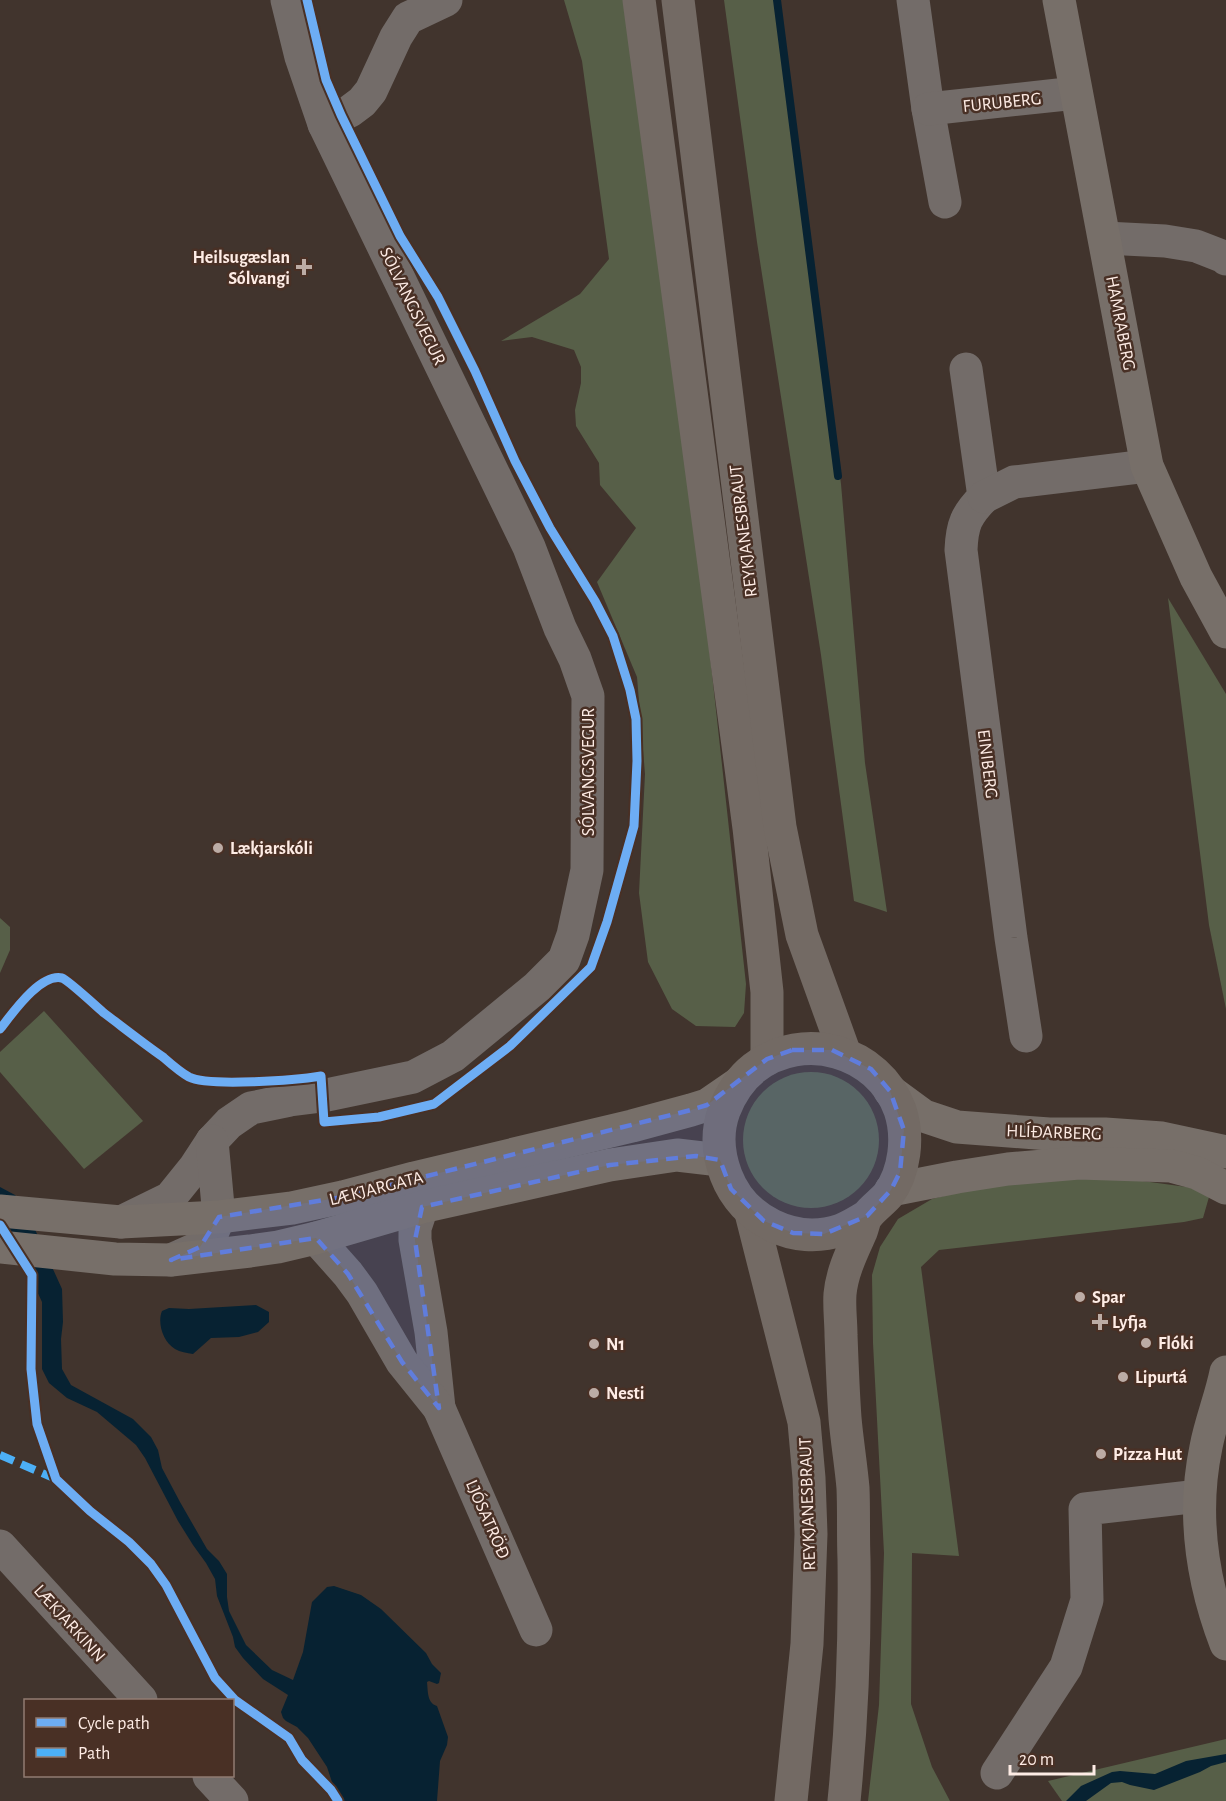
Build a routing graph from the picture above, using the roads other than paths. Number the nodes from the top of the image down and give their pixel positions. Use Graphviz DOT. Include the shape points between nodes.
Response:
graph roads {
  1 [pos="287,0"];
  2 [pos="447,0"];
  3 [pos="639,0"];
  4 [pos="678,0"];
  5 [pos="913,0"];
  6 [pos="1059,0"];
  7 [pos="1076,93"];
  8 [pos="928,109"];
  9 [pos="324,124"];
  10 [pos="945,202"];
  11 [pos="1105,238"];
  12 [pos="1225,256"];
  13 [pos="966,369"];
  14 [pos="1148,466"];
  15 [pos="984,497"];
  16 [pos="1226,632"];
  17 [pos="1026,1036"];
  18 [pos="845,1054"];
  19 [pos="767,1059"];
  20 [pos="739,1083"];
  21 [pos="890,1091"];
  22 [pos="212,1141"];
  23 [pos="1226,1152"];
  24 [pos="720,1160"];
  25 [pos="1226,1188"];
  26 [pos="891,1190"];
  27 [pos="422,1207"];
  28 [pos="0,1211"];
  29 [pos="751,1213"];
  30 [pos="867,1216"];
  31 [pos="219,1217"];
  32 [pos="108,1221"];
  33 [pos="316,1238"];
  34 [pos="0,1247"];
  35 [pos="171,1260"];
  36 [pos="1225,1382"];
  37 [pos="439,1408"];
  38 [pos="1199,1496"];
  39 [pos="0,1546"];
  40 [pos="536,1630"];
  41 [pos="1226,1644"];
  42 [pos="139,1699"];
  43 [pos="997,1773"];
  44 [pos="210,1777"];
  45 [pos="232,1801"];
  46 [pos="791,1801"];
  47 [pos="844,1801"];
  1 -- 9 [label="street, SÓLVANGSVEGUR"];
  2 -- 9 [label="street" via="408,18 371,92 350,111"];
  3 -- 19 [label="highway, REYKJANESBRAUT" via="749,828 767,992"];
  4 -- 18 [label="highway, REYKJANESBRAUT" via="780,827 802,935"];
  5 -- 8 [label="street"];
  6 -- 7 [label="street, HAMRABERG"];
  7 -- 8 [label="street, FURUBERG"];
  7 -- 11 [label="street, HAMRABERG"];
  8 -- 10 [label="street"];
  9 -- 22 [label="street, SÓLVANGSVEGUR" via="529,547 560,628 576,658 588,696 587,870 564,960 453,1056 413,1077 251,1108"];
  11 -- 12 [label="street" via="1196,246"];
  11 -- 14 [label="street, HAMRABERG"];
  13 -- 15 [label="street"];
  14 -- 15 [label="street, EINIBERG" via="1014,482"];
  14 -- 16 [label="street, HAMRABERG" via="1196,577"];
  15 -- 17 [label="street, EINIBERG" via="971,510 962,528 961,550"];
  18 -- 19 [label="highway" via="805,1048"];
  18 -- 21 [label="highway" via="870,1069"];
  19 -- 20 [label="highway"];
  20 -- 24 [label="highway" via="721,1119"];
  20 -- 31 [label="street, LÆKJARGATA" via="707,1105 632,1126 343,1197"];
  21 -- 23 [label="street, HLÍÐARBERG" via="924,1116 957,1127 1162,1138"];
  21 -- 26 [label="highway" via="904,1130 900,1172"];
  22 -- 31 [label="street"];
  22 -- 32 [label="street, SÓLVANGSVEGUR" via="170,1198"];
  24 -- 27 [label="street, LÆKJARGATA" via="657,1157"];
  24 -- 29 [label="highway" via="731,1189"];
  25 -- 26 [label="street, HLÍÐARBERG" via="1197,1173 1171,1167 1079,1163 1008,1169"];
  26 -- 30 [label="highway"];
  27 -- 33 [label="street, LÆKJARGATA"];
  27 -- 37 [label="street, LJÓSATRÖÐ" via="415,1240"];
  28 -- 32 [label="street, LÆKJARGATA"];
  29 -- 30 [label="highway" via="778,1228 809,1234 840,1230"];
  29 -- 46 [label="highway, REYKJANESBRAUT" via="804,1422 809,1478 812,1534 807,1644"];
  30 -- 47 [label="highway" via="840,1293 845,1419 853,1487 854,1621"];
  31 -- 32 [label="street, LÆKJARGATA"];
  31 -- 35 [label="street" via="212,1234 200,1247"];
  33 -- 35 [label="street, LÆKJARGATA"];
  33 -- 37 [label="street, LJÓSATRÖÐ" via="362,1293 402,1362"];
  34 -- 35 [label="street, LÆKJARGATA" via="116,1259"];
  36 -- 38 [label="street" via="1205,1449"];
  37 -- 40 [label="street, LJÓSATRÖÐ"];
  38 -- 41 [label="street" via="1204,1572"];
  38 -- 43 [label="street" via="1085,1509 1087,1600 1066,1667"];
  39 -- 42 [label="street, LÆKJARKINN"];
  44 -- 45 [label="street"];
}
